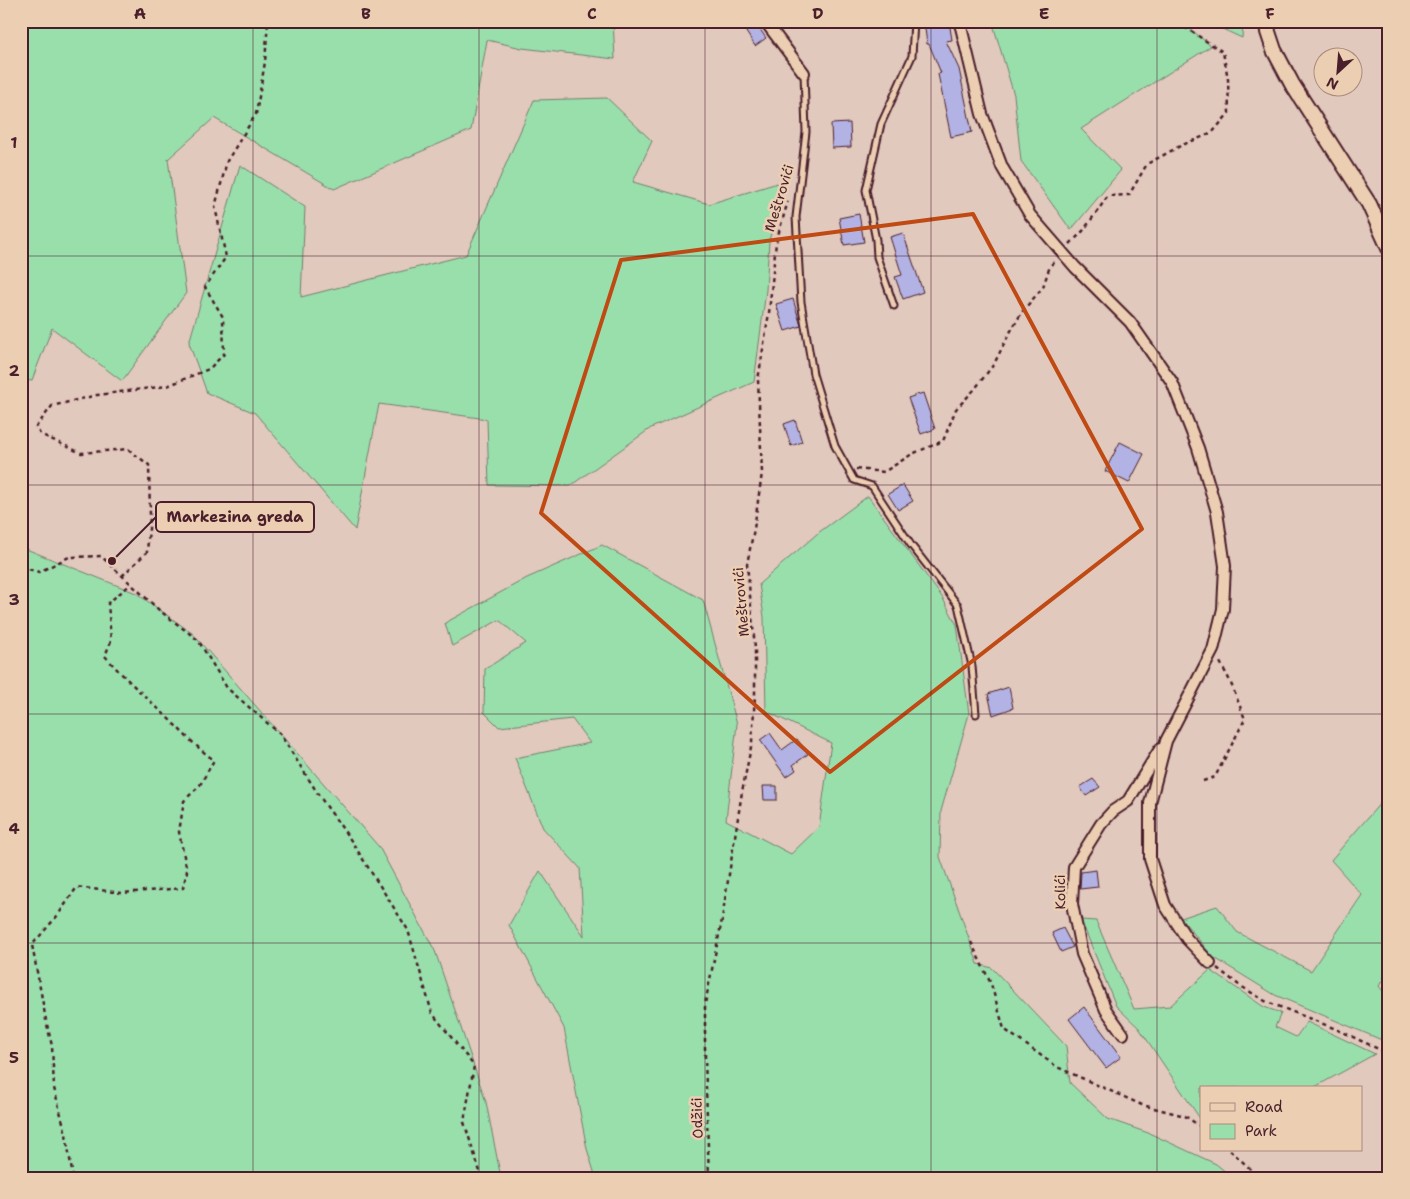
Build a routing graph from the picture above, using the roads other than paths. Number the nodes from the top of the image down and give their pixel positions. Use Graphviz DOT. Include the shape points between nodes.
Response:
graph roads {
  1 [pos="765,21"];
  2 [pos="914,21"];
  3 [pos="958,21"];
  4 [pos="1267,21"];
  5 [pos="804,73"];
  6 [pos="1389,248"];
  7 [pos="894,306"];
  8 [pos="976,714"];
  9 [pos="1166,740"];
  10 [pos="1210,963"];
  11 [pos="1123,1034"];
  1 -- 5 [label="street"];
  2 -- 7 [label="lane" via="912,56 881,124 866,190 877,257"];
  3 -- 9 [label="street" via="982,114 1002,167 1030,215 1074,267 1130,322 1172,382 1198,448 1217,512 1225,566 1223,609 1213,650"];
  4 -- 6 [label="street" via="1274,50 1289,78 1369,204"];
  5 -- 8 [label="lane" via="806,132 796,217 801,302 812,374 835,446 854,480 872,486 911,545 958,605 972,666"];
  9 -- 10 [label="street" via="1150,803 1150,859 1165,905 1187,939"];
  9 -- 11 [label="street, Kolići" via="1128,801 1101,824 1074,867 1072,904 1082,954 1106,1010"];
}
